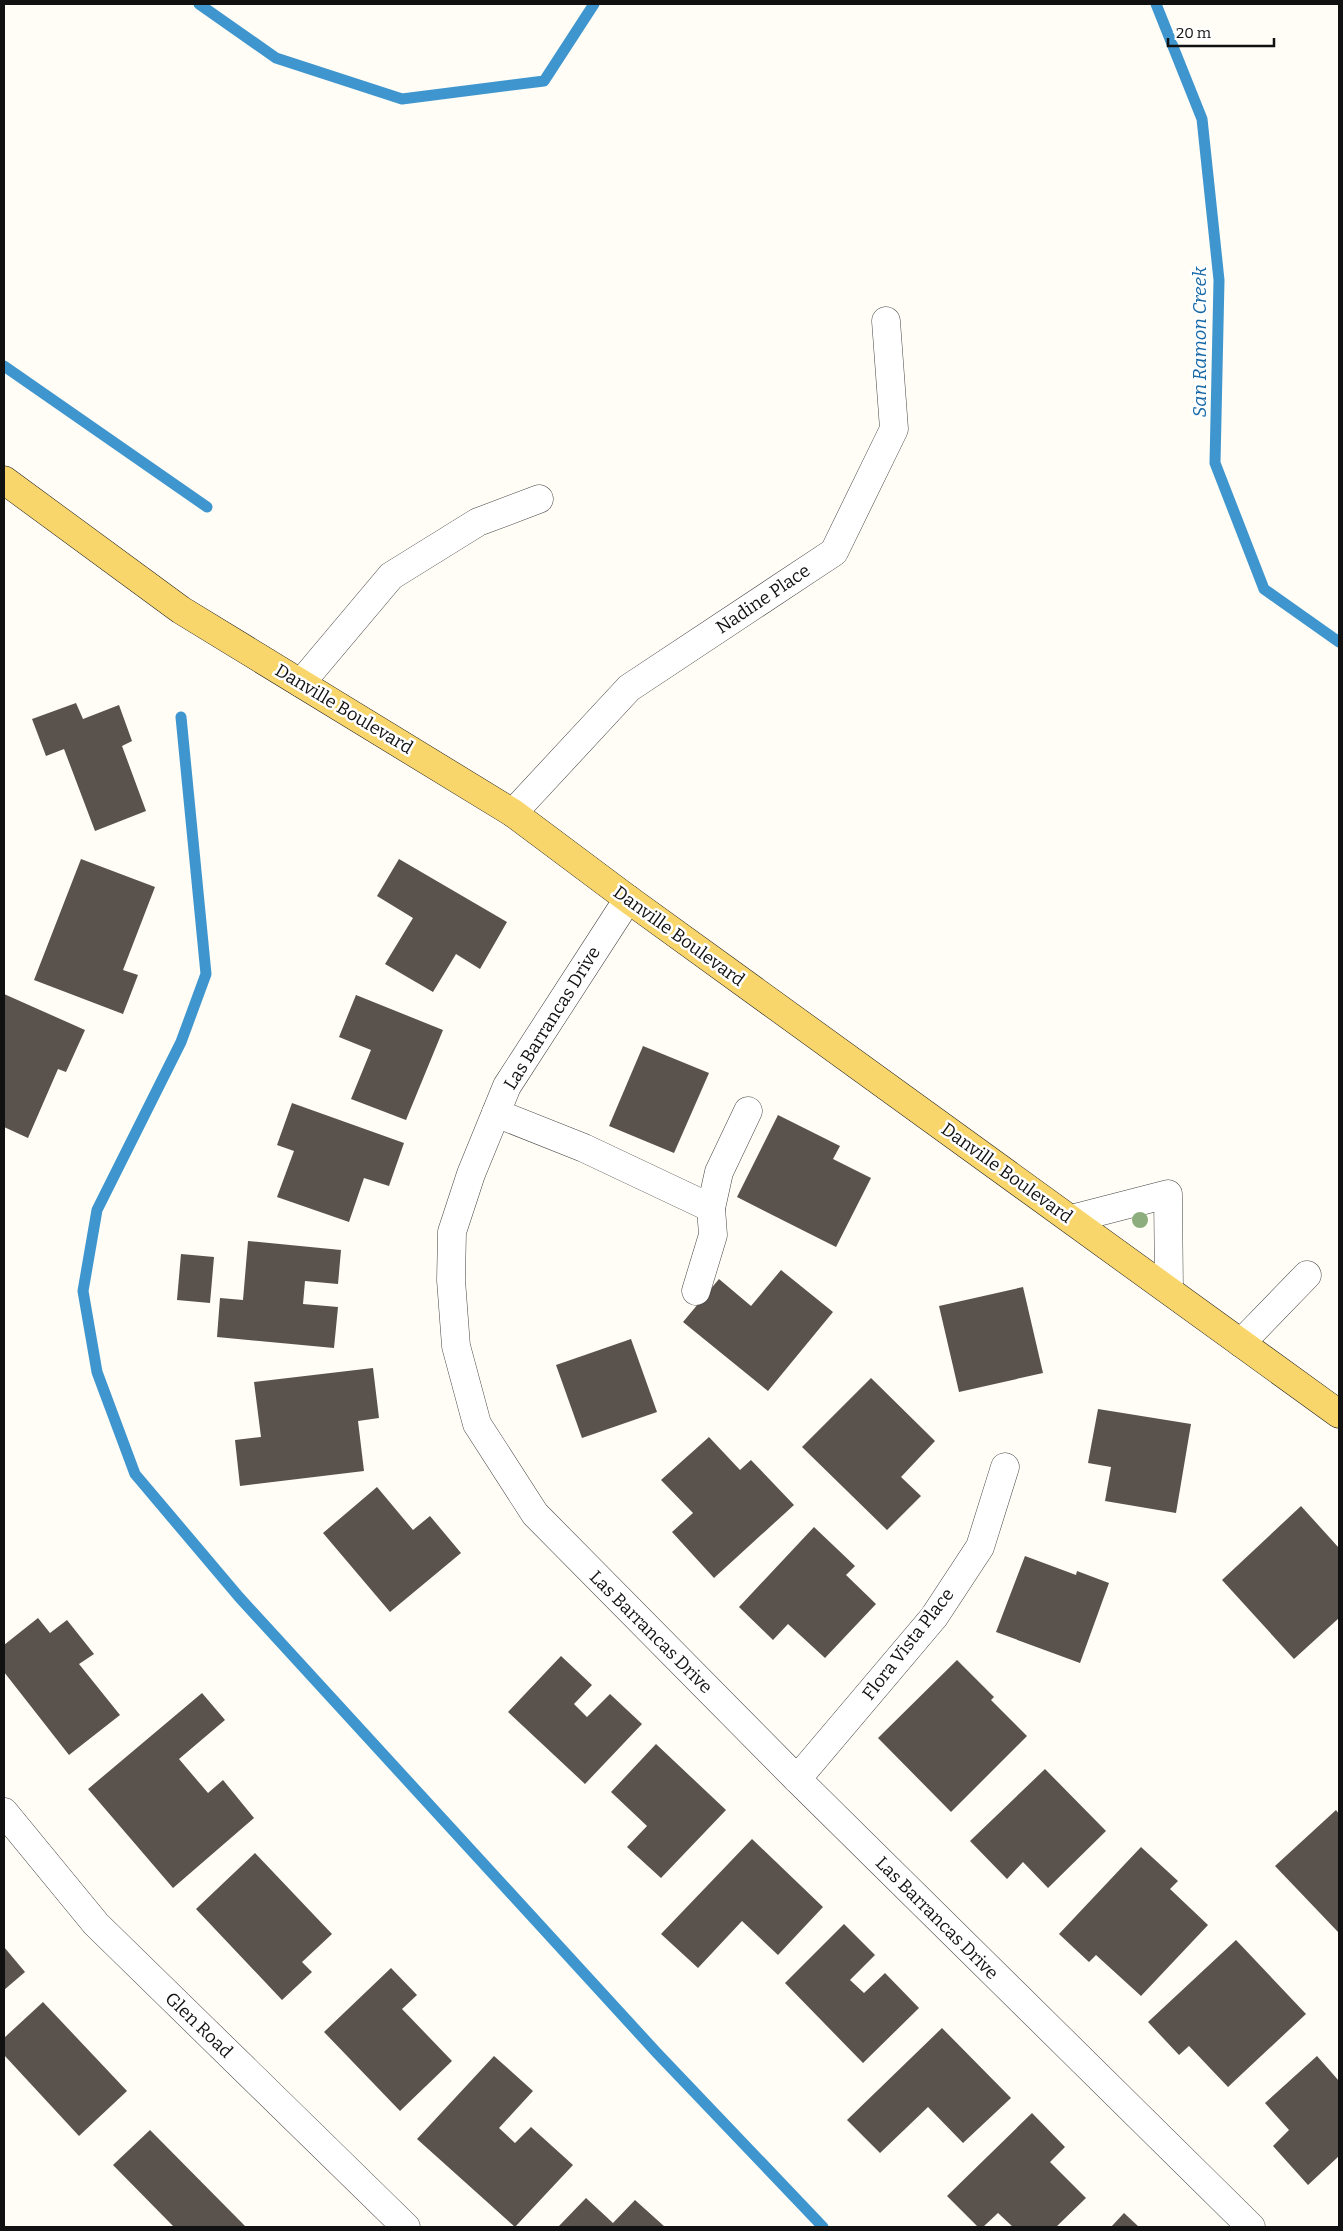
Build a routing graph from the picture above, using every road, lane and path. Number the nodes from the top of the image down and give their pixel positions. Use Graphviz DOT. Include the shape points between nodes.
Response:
graph roads {
  1 [pos="886,321"];
  2 [pos="4,480"];
  3 [pos="539,499"];
  4 [pos="301,683"];
  5 [pos="513,812"];
  6 [pos="628,899"];
  7 [pos="748,1111"];
  8 [pos="496,1113"];
  9 [pos="711,1208"];
  10 [pos="1071,1219"];
  11 [pos="1307,1275"];
  12 [pos="1169,1290"];
  13 [pos="696,1291"];
  14 [pos="1241,1343"];
  15 [pos="1339,1414"];
  16 [pos="1005,1467"];
  17 [pos="797,1779"];
  18 [pos="4,1812"];
  19 [pos="406,2227"];
  20 [pos="1251,2227"];
  1 -- 5 [label="street, Nadine Place" via="894,428 834,552 629,688"];
  2 -- 4 [label="main road, Danville Boulevard" via="182,610"];
  3 -- 4 [label="street" via="478,522 391,576"];
  4 -- 5 [label="main road, Danville Boulevard"];
  5 -- 6 [label="main road, Danville Boulevard"];
  6 -- 8 [label="street, Las Barrancas Drive" via="507,1086"];
  6 -- 10 [label="main road, Danville Boulevard"];
  7 -- 9 [label="street" via="719,1172"];
  8 -- 9 [label="street" via="584,1148"];
  8 -- 17 [label="street, Las Barrancas Drive" via="452,1232 451,1280 456,1346 477,1424 535,1514"];
  9 -- 13 [label="street" via="713,1235"];
  10 -- 12 [label="main road, Danville Boulevard"];
  10 -- 12 [label="street" via="1168,1194"];
  11 -- 14 [label="street"];
  12 -- 14 [label="main road, Danville Boulevard"];
  14 -- 15 [label="main road, Danville Boulevard"];
  16 -- 17 [label="street, Flora Vista Place" via="980,1547 934,1616"];
  17 -- 20 [label="street, Las Barrancas Drive"];
  18 -- 19 [label="street, Glen Road" via="96,1924"];
}
